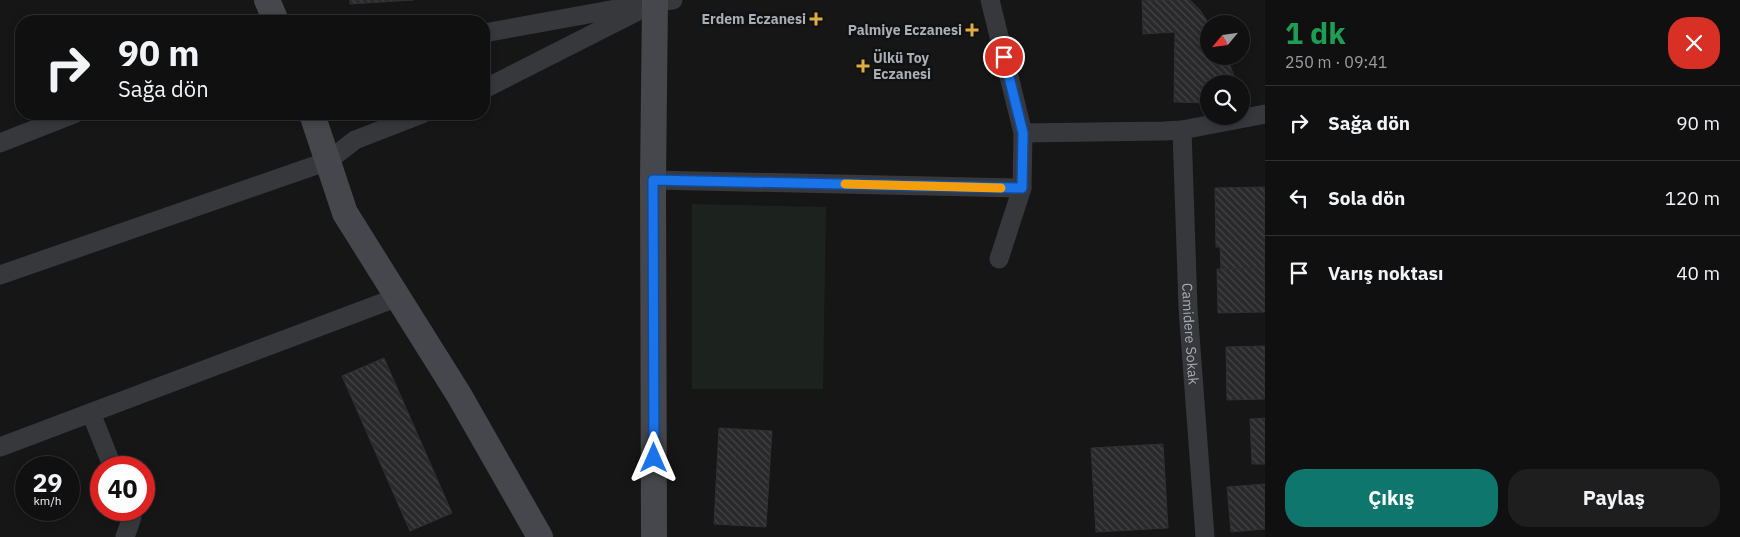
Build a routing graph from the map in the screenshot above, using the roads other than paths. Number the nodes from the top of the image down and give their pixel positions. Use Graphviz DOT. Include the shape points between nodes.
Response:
graph roads {
  1 [pos="267,0"];
  2 [pos="990,0"];
  3 [pos="661,1"];
  4 [pos="273,15"];
  5 [pos="490,33"];
  6 [pos="490,86"];
  7 [pos="1265,114"];
  8 [pos="59,120"];
  9 [pos="314,120"];
  10 [pos="407,120"];
  11 [pos="1182,130"];
  12 [pos="1023,133"];
  13 [pos="0,143"];
  14 [pos="328,161"];
  15 [pos="653,180"];
  16 [pos="1022,188"];
  17 [pos="999,259"];
  18 [pos="0,275"];
  19 [pos="398,297"];
  20 [pos="91,412"];
  21 [pos="0,448"];
  22 [pos="108,456"];
  23 [pos="131,521"];
  24 [pos="125,537"];
  25 [pos="540,537"];
  26 [pos="654,537"];
  27 [pos="1205,537"];
  1 -- 4 [label="street"];
  2 -- 12 [label="street"];
  3 -- 5 [label="street"];
  3 -- 6 [label="street"];
  3 -- 15 [label="street"];
  7 -- 11 [label="street"];
  8 -- 13 [label="street"];
  9 -- 14 [label="street"];
  10 -- 14 [label="street" via="355,140"];
  11 -- 12 [label="street"];
  11 -- 27 [label="street, Camidere Sokak" via="1188,308"];
  12 -- 16 [label="street"];
  14 -- 18 [label="street"];
  14 -- 19 [label="street" via="346,213"];
  15 -- 16 [label="street"];
  15 -- 26 [label="street"];
  16 -- 17 [label="street"];
  19 -- 20 [label="street"];
  19 -- 25 [label="street" via="459,395"];
  20 -- 21 [label="street"];
  20 -- 22 [label="street"];
  23 -- 24 [label="street"];
}
